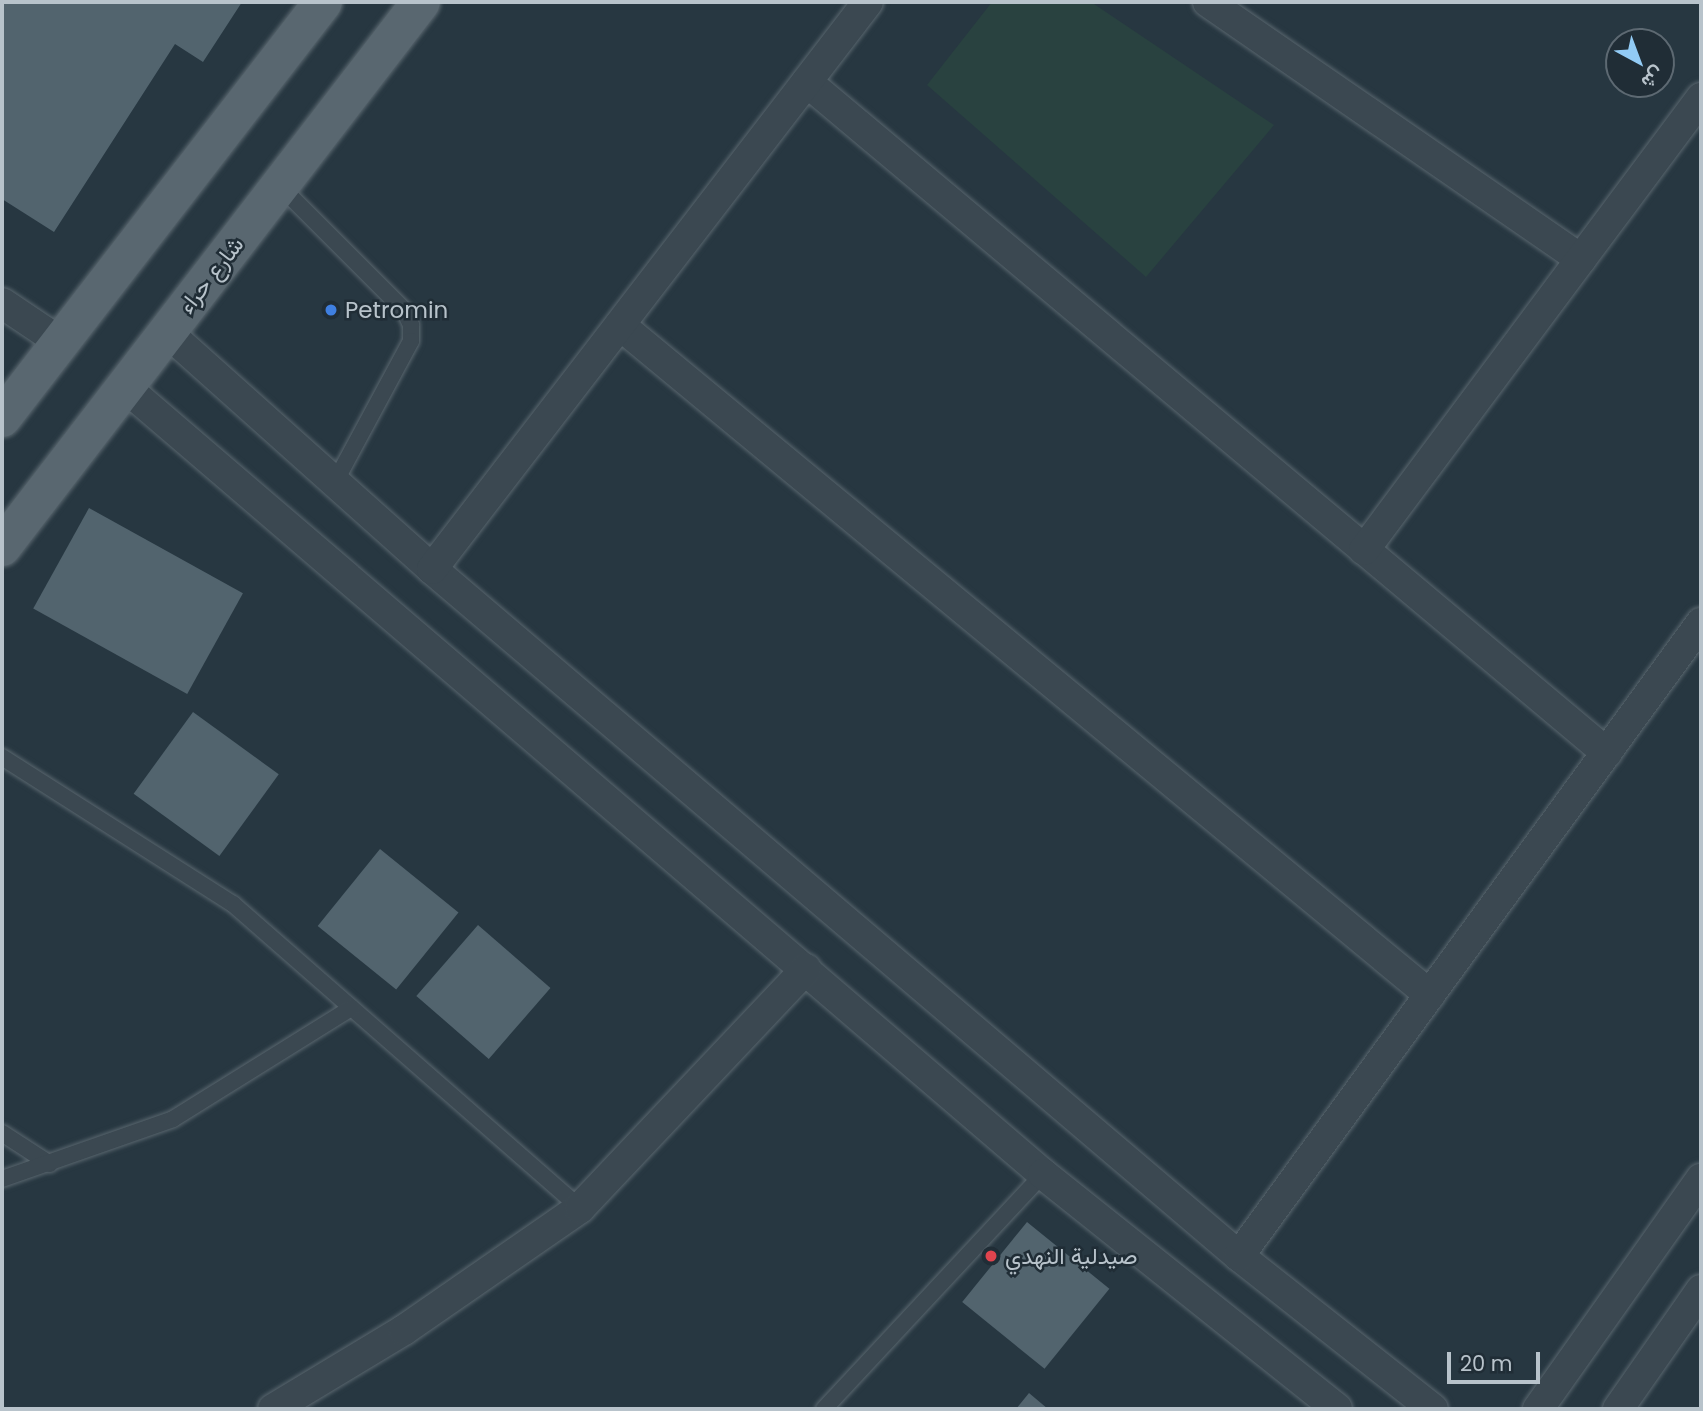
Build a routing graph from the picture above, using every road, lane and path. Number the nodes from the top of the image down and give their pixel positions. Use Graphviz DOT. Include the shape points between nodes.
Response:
graph roads {
  1 [pos="323,2"];
  2 [pos="421,2"];
  3 [pos="868,2"];
  4 [pos="1208,2"];
  5 [pos="807,82"];
  6 [pos="1701,98"];
  7 [pos="279,186"];
  8 [pos="1580,259"];
  9 [pos="2,303"];
  10 [pos="620,325"];
  11 [pos="167,332"];
  12 [pos="60,342"];
  13 [pos="125,387"];
  14 [pos="2,418"];
  15 [pos="335,482"];
  16 [pos="2,548"];
  17 [pos="1364,550"];
  18 [pos="432,569"];
  19 [pos="1701,623"];
  20 [pos="1607,753"];
  21 [pos="2,757"];
  22 [pos="806,969"];
  23 [pos="1430,995"];
  24 [pos="351,1008"];
  25 [pos="2,1133"];
  26 [pos="50,1164"];
  27 [pos="1042,1174"];
  28 [pos="2,1179"];
  29 [pos="1701,1179"];
  30 [pos="580,1209"];
  31 [pos="1238,1256"];
  32 [pos="1701,1290"];
  33 [pos="273,1409"];
  34 [pos="824,1409"];
  35 [pos="1337,1409"];
  36 [pos="1433,1409"];
  37 [pos="1538,1409"];
  38 [pos="1618,1409"];
  1 -- 12 [label="main road"];
  2 -- 7 [label="main road, شارع حراء"];
  3 -- 5 [label="street"];
  4 -- 8 [label="street"];
  5 -- 10 [label="street"];
  5 -- 17 [label="street"];
  6 -- 8 [label="street"];
  7 -- 11 [label="main road, شارع حراء"];
  7 -- 15 [label="lane" via="404,310 411,325 411,341"];
  8 -- 17 [label="street"];
  9 -- 12 [label="street"];
  10 -- 18 [label="street"];
  10 -- 23 [label="street"];
  11 -- 13 [label="main road, شارع حراء"];
  11 -- 15 [label="street"];
  12 -- 14 [label="main road"];
  13 -- 16 [label="main road, شارع حراء"];
  13 -- 22 [label="street"];
  15 -- 18 [label="street"];
  17 -- 20 [label="street"];
  18 -- 31 [label="street"];
  19 -- 20 [label="street"];
  20 -- 23 [label="street"];
  21 -- 24 [label="lane" via="233,904"];
  22 -- 27 [label="street"];
  22 -- 30 [label="street"];
  23 -- 31 [label="street"];
  24 -- 26 [label="lane" via="173,1119"];
  24 -- 30 [label="lane"];
  25 -- 26 [label="lane"];
  26 -- 28 [label="lane"];
  27 -- 34 [label="lane"];
  27 -- 35 [label="street"];
  29 -- 37 [label="street"];
  30 -- 33 [label="street" via="404,1330"];
  31 -- 36 [label="street"];
  32 -- 38 [label="street"];
}
